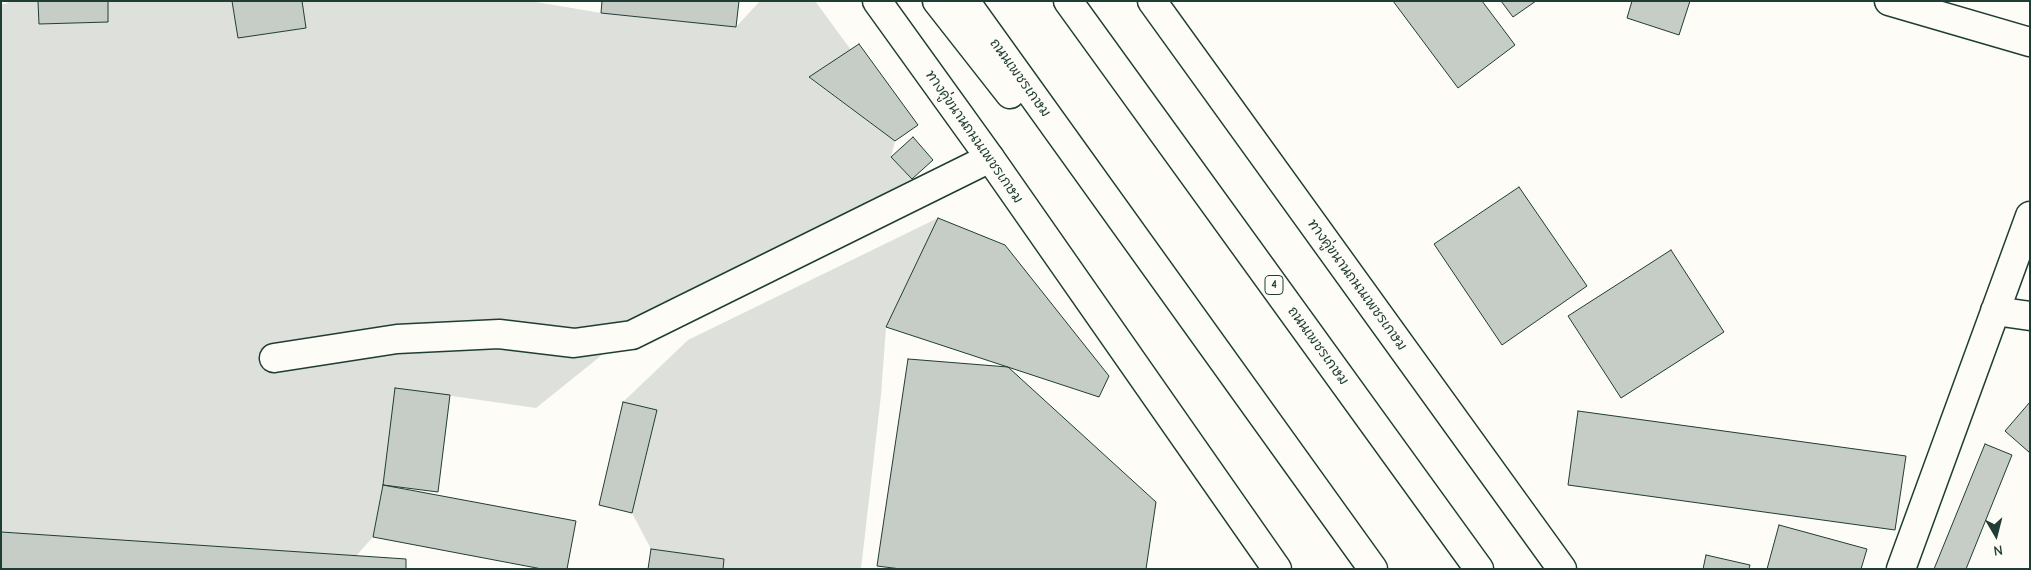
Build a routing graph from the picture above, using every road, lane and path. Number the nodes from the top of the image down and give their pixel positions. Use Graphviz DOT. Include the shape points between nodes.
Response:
graph roads {
  1 [pos="877,1"];
  2 [pos="937,1"];
  3 [pos="965,1"];
  4 [pos="1068,1"];
  5 [pos="1152,1"];
  6 [pos="1889,1"];
  7 [pos="2030,42"];
  8 [pos="990,158"];
  9 [pos="2030,216"];
  10 [pos="2024,246"];
  11 [pos="1995,311"];
  12 [pos="2030,316"];
  13 [pos="1217,353"];
  14 [pos="274,358"];
  15 [pos="1277,569"];
  16 [pos="1373,569"];
  17 [pos="1479,569"];
  18 [pos="1562,569"];
  19 [pos="1901,569"];
  1 -- 8 [label="main road, ทางคู่ขนานถนนเพชรเกษม"];
  2 -- 13 [label="main road"];
  3 -- 13 [label="main road, ถนนเพชรเกษม"];
  4 -- 17 [label="main road, ถนนเพชรเกษม / 4"];
  5 -- 18 [label="main road, ทางคู่ขนานถนนเพชรเกษม"];
  6 -- 7 [label="main road"];
  8 -- 14 [label="main road" via="632,335 574,343 499,334 397,339"];
  8 -- 15 [label="main road, ทางคู่ขนานถนนเพชรเกษม"];
  9 -- 10 [label="main road"];
  10 -- 11 [label="main road"];
  11 -- 12 [label="main road"];
  11 -- 19 [label="main road"];
  13 -- 16 [label="main road, ถนนเพชรเกษม"];
}
